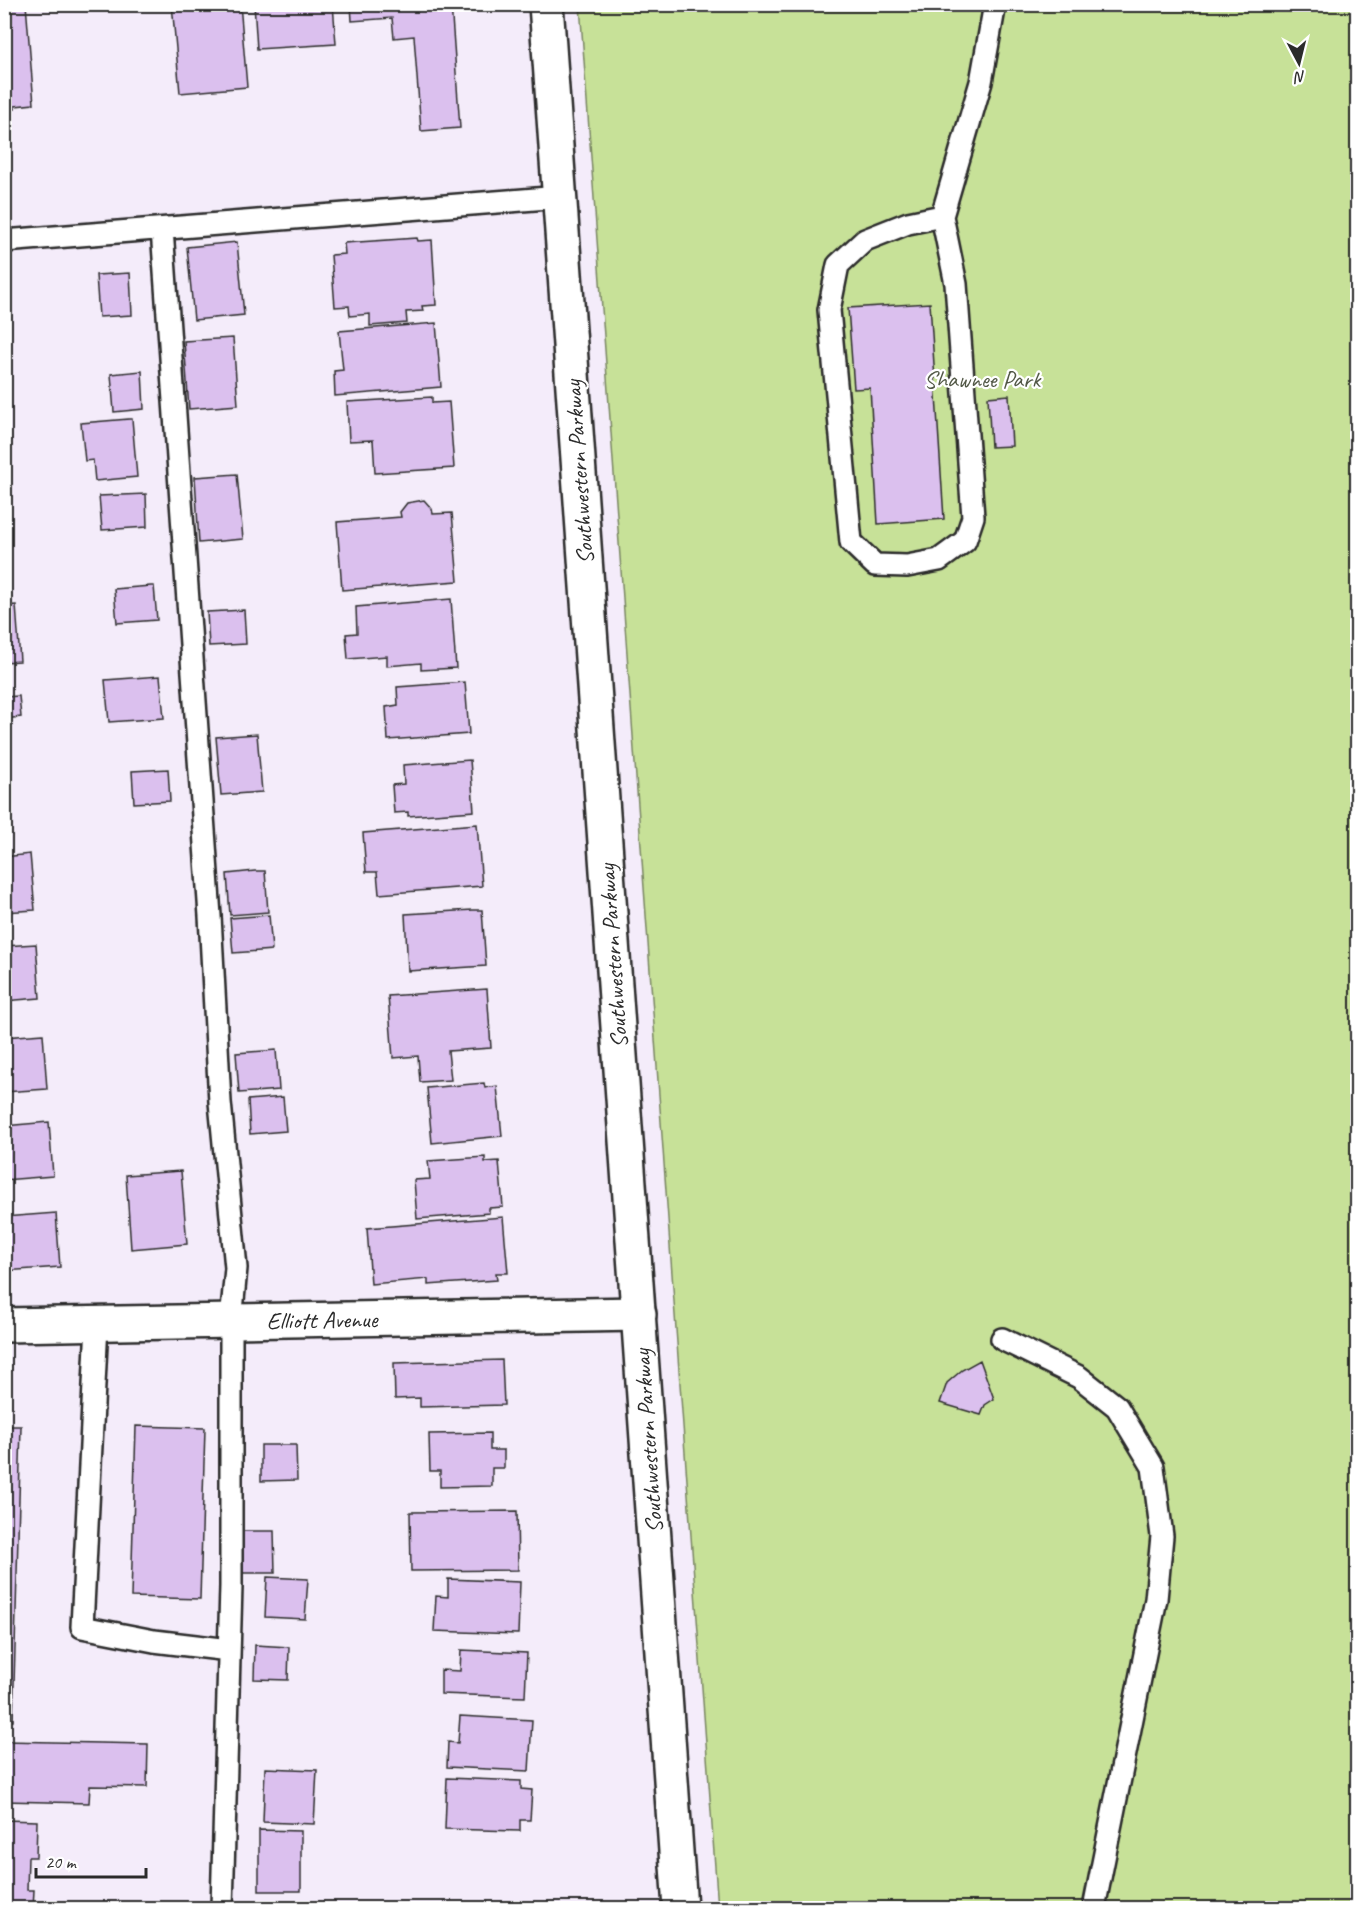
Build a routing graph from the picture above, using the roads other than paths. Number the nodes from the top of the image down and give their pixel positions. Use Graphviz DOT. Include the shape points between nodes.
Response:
graph roads {
  1 [pos="546,4"];
  2 [pos="995,4"];
  3 [pos="560,197"];
  4 [pos="942,216"];
  5 [pos="162,229"];
  6 [pos="4,241"];
  7 [pos="639,1314"];
  8 [pos="231,1322"];
  9 [pos="97,1324"];
  10 [pos="4,1325"];
  11 [pos="1002,1339"];
  12 [pos="229,1650"];
  13 [pos="222,1908"];
  14 [pos="680,1908"];
  15 [pos="1094,1908"];
  1 -- 3 [label="street, Southwestern Parkway"];
  2 -- 4 [label="lane" via="981,82"];
  3 -- 5 [label="lane"];
  3 -- 7 [label="street, Southwestern Parkway"];
  4 -- 4 [label="lane" via="908,223 865,240 838,265 829,310 851,542 875,565 907,566 939,560 965,541 973,517 956,284"];
  5 -- 6 [label="lane"];
  5 -- 8 [label="lane" via="220,1102 237,1268"];
  7 -- 8 [label="street, Elliott Avenue"];
  7 -- 14 [label="street, Southwestern Parkway"];
  8 -- 9 [label="street, Elliott Avenue"];
  8 -- 12 [label="lane"];
  9 -- 10 [label="street, Elliott Avenue"];
  9 -- 12 [label="lane" via="82,1627"];
  11 -- 15 [label="lane" via="1079,1377 1117,1407 1153,1467 1162,1536 1156,1599"];
  12 -- 13 [label="lane"];
}
